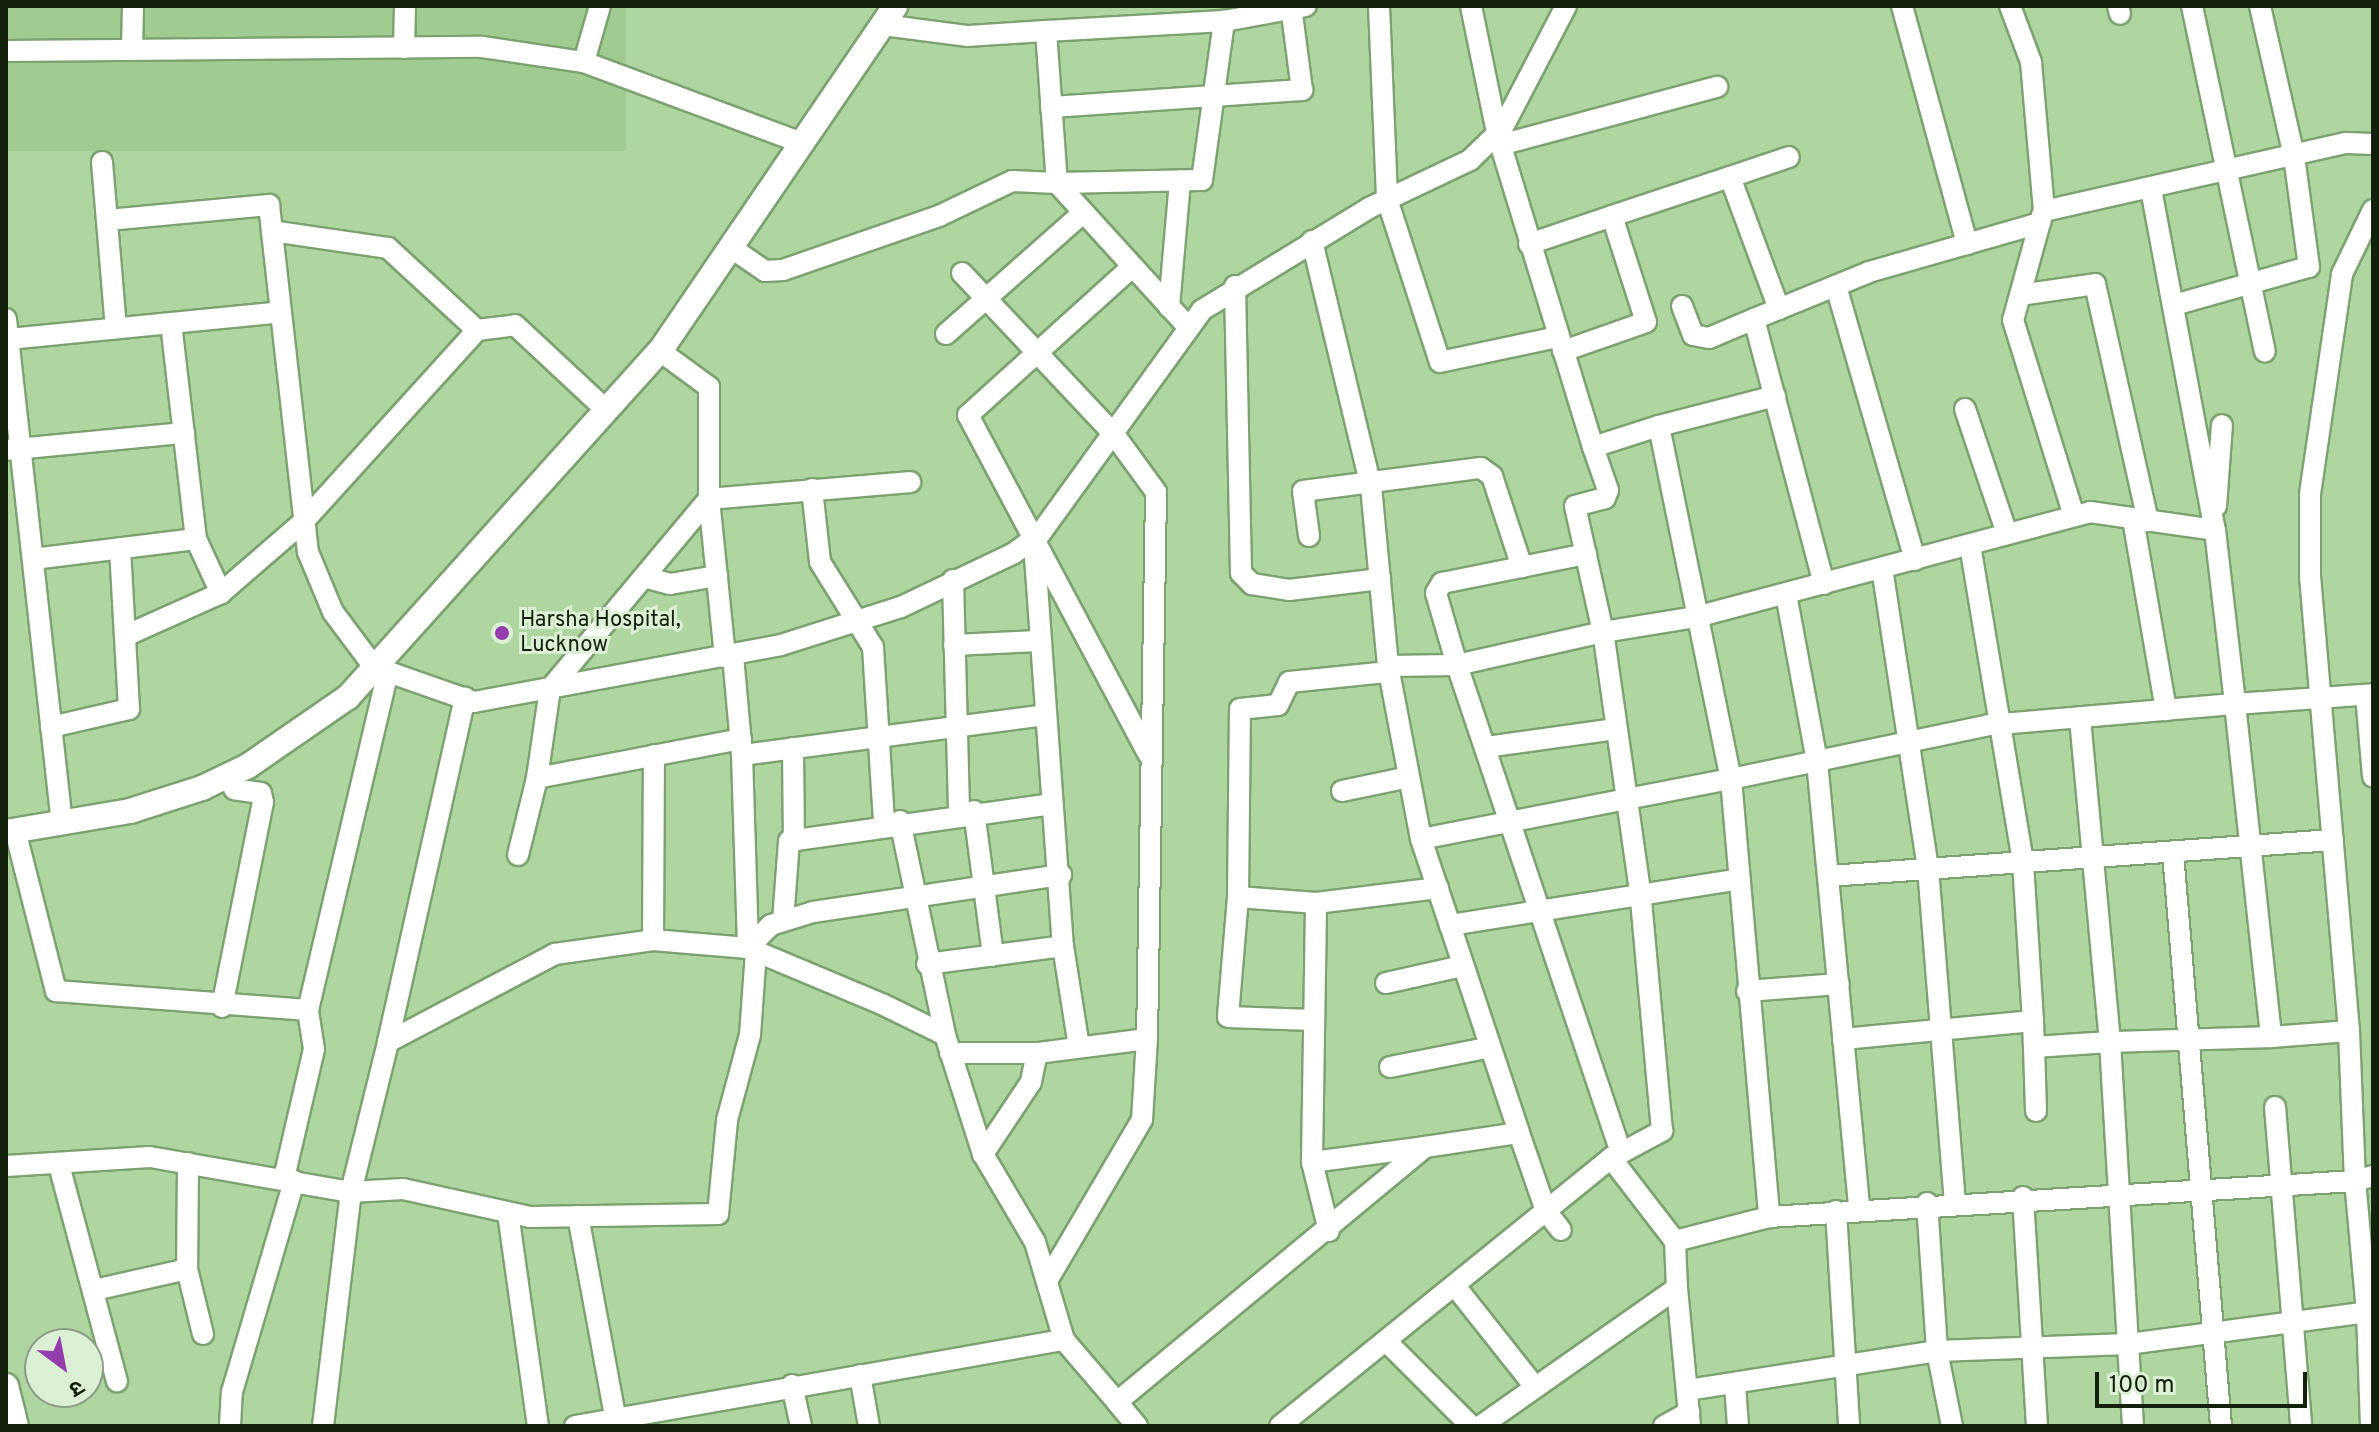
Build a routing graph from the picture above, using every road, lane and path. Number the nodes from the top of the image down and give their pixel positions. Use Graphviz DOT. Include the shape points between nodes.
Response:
graph roads {
  1 [pos="133,6"];
  2 [pos="405,6"];
  3 [pos="600,6"];
  4 [pos="1379,6"];
  5 [pos="1471,6"];
  6 [pos="1566,6"];
  7 [pos="1902,6"];
  8 [pos="2010,6"];
  9 [pos="2192,6"];
  10 [pos="2260,6"];
  11 [pos="1296,7"];
  12 [pos="888,12"];
  13 [pos="1224,21"];
  14 [pos="1046,31"];
  15 [pos="404,48"];
  16 [pos="132,50"];
  17 [pos="6,51"];
  18 [pos="584,62"];
  19 [pos="1717,87"];
  20 [pos="1214,94"];
  21 [pos="1051,107"];
  22 [pos="1498,139"];
  23 [pos="802,143"];
  24 [pos="2373,144"];
  25 [pos="2294,156"];
  26 [pos="1789,157"];
  27 [pos="102,162"];
  28 [pos="2229,172"];
  29 [pos="1730,177"];
  30 [pos="1180,180"];
  31 [pos="1057,183"];
  32 [pos="2151,189"];
  33 [pos="1387,199"];
  34 [pos="2373,210"];
  35 [pos="1083,213"];
  36 [pos="1612,216"];
  37 [pos="2042,217"];
  38 [pos="107,220"];
  39 [pos="272,231"];
  40 [pos="1312,241"];
  41 [pos="1529,244"];
  42 [pos="1967,244"];
  43 [pos="730,247"];
  44 [pos="1132,267"];
  45 [pos="962,273"];
  46 [pos="1235,286"];
  47 [pos="1836,286"];
  48 [pos="2252,288"];
  49 [pos="2020,295"];
  50 [pos="988,300"];
  51 [pos="2178,304"];
  52 [pos="1682,306"];
  53 [pos="1169,307"];
  54 [pos="1779,309"];
  55 [pos="281,312"];
  56 [pos="1754,319"];
  57 [pos="171,323"];
  58 [pos="116,328"];
  59 [pos="1189,328"];
  60 [pos="7,329"];
  61 [pos="477,330"];
  62 [pos="946,334"];
  63 [pos="1561,344"];
  64 [pos="660,351"];
  65 [pos="2265,351"];
  66 [pos="1040,353"];
  67 [pos="1775,396"];
  68 [pos="605,409"];
  69 [pos="1965,409"];
  70 [pos="2222,425"];
  71 [pos="1659,426"];
  72 [pos="184,433"];
  73 [pos="1113,433"];
  74 [pos="1593,447"];
  75 [pos="13,449"];
  76 [pos="910,482"];
  77 [pos="1371,486"];
  78 [pos="812,489"];
  79 [pos="709,499"];
  80 [pos="2074,516"];
  81 [pos="2140,520"];
  82 [pos="304,521"];
  83 [pos="2215,530"];
  84 [pos="2007,534"];
  85 [pos="1309,536"];
  86 [pos="196,539"];
  87 [pos="1034,539"];
  88 [pos="1970,545"];
  89 [pos="120,548"];
  90 [pos="1586,554"];
  91 [pos="33,559"];
  92 [pos="1915,560"];
  93 [pos="1522,567"];
  94 [pos="1882,568"];
  95 [pos="717,576"];
  96 [pos="644,577"];
  97 [pos="1380,579"];
  98 [pos="953,580"];
  99 [pos="1824,584"];
  100 [pos="221,593"];
  101 [pos="1786,594"];
  102 [pos="1696,617"];
  103 [pos="857,621"];
  104 [pos="1603,632"];
  105 [pos="125,636"];
  106 [pos="1038,641"];
  107 [pos="954,645"];
  108 [pos="729,656"];
  109 [pos="1457,665"];
  110 [pos="1388,669"];
  111 [pos="381,670"];
  112 [pos="550,689"];
  113 [pos="2369,694"];
  114 [pos="465,698"];
  115 [pos="2321,698"];
  116 [pos="2235,704"];
  117 [pos="2166,710"];
  118 [pos="1044,715"];
  119 [pos="2080,717"];
  120 [pos="1998,724"];
  121 [pos="51,727"];
  122 [pos="956,727"];
  123 [pos="1615,729"];
  124 [pos="877,735"];
  125 [pos="1913,741"];
  126 [pos="742,747"];
  127 [pos="1486,747"];
  128 [pos="793,748"];
  129 [pos="654,755"];
  130 [pos="1149,758"];
  131 [pos="1817,761"];
  132 [pos="1409,777"];
  133 [pos="2373,777"];
  134 [pos="537,778"];
  135 [pos="1731,779"];
  136 [pos="234,789"];
  137 [pos="1342,791"];
  138 [pos="1628,799"];
  139 [pos="1052,804"];
  140 [pos="966,812"];
  141 [pos="892,822"];
  142 [pos="1512,822"];
  143 [pos="62,824"];
  144 [pos="10,838"];
  145 [pos="1421,839"];
  146 [pos="794,840"];
  147 [pos="2333,840"];
  148 [pos="2246,850"];
  149 [pos="2173,853"];
  150 [pos="518,855"];
  151 [pos="2095,857"];
  152 [pos="2023,862"];
  153 [pos="1928,868"];
  154 [pos="1061,875"];
  155 [pos="1829,876"];
  156 [pos="1739,879"];
  157 [pos="982,883"];
  158 [pos="1438,888"];
  159 [pos="913,895"];
  160 [pos="1238,897"];
  161 [pos="1641,898"];
  162 [pos="1316,903"];
  163 [pos="1535,914"];
  164 [pos="783,921"];
  165 [pos="1450,925"];
  166 [pos="653,940"];
  167 [pos="1063,946"];
  168 [pos="752,950"];
  169 [pos="993,956"];
  170 [pos="927,964"];
  171 [pos="1462,966"];
  172 [pos="1386,983"];
  173 [pos="1839,984"];
  174 [pos="1747,991"];
  175 [pos="222,1007"];
  176 [pos="308,1010"];
  177 [pos="1312,1020"];
  178 [pos="2033,1021"];
  179 [pos="1940,1030"];
  180 [pos="2349,1031"];
  181 [pos="2271,1037"];
  182 [pos="1147,1039"];
  183 [pos="1843,1039"];
  184 [pos="2191,1039"];
  185 [pos="388,1042"];
  186 [pos="2110,1042"];
  187 [pos="948,1044"];
  188 [pos="1079,1047"];
  189 [pos="2034,1047"];
  190 [pos="1486,1048"];
  191 [pos="1037,1053"];
  192 [pos="1390,1067"];
  193 [pos="2275,1107"];
  194 [pos="2036,1111"];
  195 [pos="1519,1133"];
  196 [pos="1425,1147"];
  197 [pos="983,1154"];
  198 [pos="1616,1155"];
  199 [pos="1312,1162"];
  200 [pos="188,1163"];
  201 [pos="59,1165"];
  202 [pos="6,1166"];
  203 [pos="2364,1178"];
  204 [pos="289,1180"];
  205 [pos="2283,1189"];
  206 [pos="351,1192"];
  207 [pos="2200,1192"];
  208 [pos="2118,1194"];
  209 [pos="2023,1197"];
  210 [pos="1955,1201"];
  211 [pos="1927,1203"];
  212 [pos="1859,1209"];
  213 [pos="1546,1211"];
  214 [pos="1836,1211"];
  215 [pos="508,1213"];
  216 [pos="578,1216"];
  217 [pos="1769,1217"];
  218 [pos="1561,1230"];
  219 [pos="1329,1231"];
  220 [pos="1675,1241"];
  221 [pos="187,1269"];
  222 [pos="1047,1281"];
  223 [pos="1455,1286"];
  224 [pos="1677,1288"];
  225 [pos="94,1290"];
  226 [pos="2370,1312"];
  227 [pos="2295,1324"];
  228 [pos="203,1334"];
  229 [pos="2212,1334"];
  230 [pos="1064,1340"];
  231 [pos="1387,1342"];
  232 [pos="2128,1344"];
  233 [pos="2030,1348"];
  234 [pos="1937,1351"];
  235 [pos="1843,1366"];
  236 [pos="860,1375"];
  237 [pos="117,1381"];
  238 [pos="792,1385"];
  239 [pos="1735,1385"];
  240 [pos="6,1386"];
  241 [pos="1535,1387"];
  242 [pos="1687,1390"];
  243 [pos="1117,1402"];
  244 [pos="615,1416"];
  245 [pos="646,1418"];
  246 [pos="1690,1419"];
  247 [pos="16,1426"];
  248 [pos="230,1426"];
  249 [pos="323,1426"];
  250 [pos="538,1426"];
  251 [pos="575,1426"];
  252 [pos="801,1426"];
  253 [pos="869,1426"];
  254 [pos="1137,1426"];
  255 [pos="1280,1426"];
  256 [pos="1471,1426"];
  257 [pos="1481,1426"];
  258 [pos="1664,1426"];
  259 [pos="1738,1426"];
  260 [pos="1849,1426"];
  261 [pos="1952,1426"];
  262 [pos="2037,1426"];
  263 [pos="2133,1426"];
  264 [pos="2221,1426"];
  265 [pos="2301,1426"];
  266 [pos="2371,1426"];
  1 -- 16 [label="street"];
  2 -- 15 [label="street"];
  3 -- 18 [label="street"];
  4 -- 33 [label="street"];
  5 -- 22 [label="street"];
  6 -- 22 [label="street"];
  7 -- 42 [label="street"];
  8 -- 37 [label="street" via="2031,62"];
  9 -- 28 [label="street"];
  10 -- 25 [label="street"];
  11 -- 13 [label="street"];
  11 -- 20 [label="street" via="1302,90"];
  12 -- 14 [label="street" via="968,36"];
  12 -- 23 [label="main road"];
  13 -- 14 [label="street"];
  13 -- 20 [label="street"];
  14 -- 21 [label="street"];
  15 -- 16 [label="street"];
  15 -- 18 [label="street" via="482,47"];
  16 -- 17 [label="street"];
  18 -- 23 [label="street"];
  19 -- 22 [label="street"];
  20 -- 21 [label="street"];
  20 -- 30 [label="street" via="1202,180"];
  21 -- 31 [label="street"];
  22 -- 33 [label="street" via="1470,160"];
  22 -- 41 [label="street"];
  23 -- 43 [label="main road"];
  24 -- 25 [label="street"];
  25 -- 28 [label="street"];
  25 -- 48 [label="street" via="2309,267"];
  26 -- 29 [label="street"];
  27 -- 38 [label="street"];
  28 -- 32 [label="street"];
  28 -- 48 [label="street"];
  29 -- 36 [label="street"];
  29 -- 54 [label="street"];
  30 -- 31 [label="street"];
  30 -- 53 [label="street"];
  31 -- 35 [label="street"];
  31 -- 43 [label="street" via="1012,181 939,216 783,270 765,271"];
  32 -- 37 [label="street"];
  32 -- 51 [label="street"];
  33 -- 40 [label="street"];
  33 -- 63 [label="street" via="1440,362"];
  34 -- 115 [label="street" via="2342,274 2310,494"];
  35 -- 44 [label="street"];
  35 -- 50 [label="street"];
  36 -- 41 [label="street"];
  36 -- 63 [label="street" via="1646,322"];
  37 -- 42 [label="street"];
  37 -- 49 [label="street"];
  38 -- 39 [label="street" via="269,205"];
  38 -- 58 [label="street"];
  39 -- 55 [label="street"];
  39 -- 61 [label="street" via="388,248"];
  40 -- 46 [label="street"];
  40 -- 77 [label="street"];
  41 -- 63 [label="street"];
  42 -- 47 [label="street"];
  43 -- 64 [label="main road"];
  44 -- 53 [label="street"];
  44 -- 66 [label="street"];
  45 -- 50 [label="street"];
  46 -- 59 [label="street"];
  46 -- 97 [label="street" via="1241,573 1252,584 1289,590"];
  47 -- 54 [label="street"];
  47 -- 92 [label="street"];
  48 -- 51 [label="street"];
  48 -- 65 [label="street"];
  49 -- 80 [label="street" via="2013,320"];
  49 -- 81 [label="street" via="2095,284"];
  50 -- 62 [label="street"];
  50 -- 66 [label="street"];
  51 -- 83 [label="street" via="2173,320"];
  52 -- 56 [label="street" via="1693,335 1709,338"];
  53 -- 59 [label="street"];
  54 -- 56 [label="street"];
  55 -- 57 [label="street"];
  55 -- 82 [label="street"];
  56 -- 67 [label="street"];
  57 -- 58 [label="street"];
  57 -- 72 [label="street"];
  58 -- 60 [label="street"];
  59 -- 73 [label="street"];
  60 -- 75 [label="street"];
  61 -- 68 [label="street" via="515,325"];
  61 -- 82 [label="street"];
  63 -- 74 [label="street"];
  64 -- 68 [label="main road"];
  64 -- 79 [label="street" via="709,387"];
  64 -- 111 [label="main road" via="655,371"];
  66 -- 73 [label="street"];
  66 -- 87 [label="street" via="968,415"];
  67 -- 71 [label="street"];
  67 -- 99 [label="street"];
  68 -- 111 [label="main road"];
  69 -- 84 [label="street"];
  70 -- 83 [label="street"];
  71 -- 74 [label="street"];
  71 -- 102 [label="street"];
  72 -- 75 [label="street"];
  72 -- 86 [label="street"];
  73 -- 87 [label="street"];
  73 -- 130 [label="street" via="1156,492"];
  74 -- 90 [label="street" via="1608,490 1605,498 1575,506"];
  75 -- 91 [label="street"];
  76 -- 78 [label="street"];
  77 -- 85 [label="street" via="1303,491"];
  77 -- 93 [label="street" via="1481,468 1492,476"];
  77 -- 97 [label="street"];
  78 -- 79 [label="street"];
  78 -- 103 [label="street" via="820,562"];
  79 -- 95 [label="street"];
  79 -- 96 [label="street"];
  80 -- 81 [label="street"];
  80 -- 84 [label="street"];
  81 -- 83 [label="street"];
  81 -- 117 [label="street"];
  82 -- 100 [label="street"];
  82 -- 111 [label="street" via="308,552 333,612"];
  83 -- 116 [label="street"];
  84 -- 88 [label="street"];
  86 -- 89 [label="street"];
  86 -- 100 [label="street"];
  87 -- 98 [label="street"];
  87 -- 106 [label="street"];
  87 -- 130 [label="street"];
  88 -- 92 [label="street"];
  88 -- 120 [label="street"];
  89 -- 91 [label="street"];
  89 -- 105 [label="street"];
  90 -- 93 [label="street"];
  90 -- 104 [label="street"];
  91 -- 121 [label="street"];
  92 -- 94 [label="street"];
  93 -- 109 [label="street" via="1442,583 1436,593"];
  94 -- 99 [label="street"];
  94 -- 125 [label="street"];
  95 -- 96 [label="street" via="670,584"];
  95 -- 108 [label="street"];
  96 -- 112 [label="street"];
  97 -- 110 [label="street"];
  98 -- 103 [label="street"];
  98 -- 107 [label="street"];
  99 -- 101 [label="street"];
  100 -- 105 [label="street"];
  101 -- 102 [label="street"];
  101 -- 131 [label="street"];
  102 -- 104 [label="street"];
  102 -- 135 [label="street"];
  103 -- 108 [label="street"];
  103 -- 124 [label="street" via="873,647"];
  104 -- 109 [label="street"];
  104 -- 123 [label="street"];
  105 -- 121 [label="street" via="129,709"];
  106 -- 107 [label="street"];
  106 -- 118 [label="street"];
  107 -- 122 [label="street"];
  108 -- 112 [label="street"];
  108 -- 126 [label="street"];
  109 -- 110 [label="street"];
  109 -- 127 [label="street"];
  110 -- 132 [label="street"];
  110 -- 160 [label="street" via="1289,682 1278,705 1240,709"];
  111 -- 114 [label="street"];
  111 -- 136 [label="main road" via="332,724"];
  111 -- 143 [label="main road" via="248,766 130,811"];
  111 -- 176 [label="street"];
  112 -- 114 [label="street"];
  112 -- 134 [label="street"];
  113 -- 115 [label="street"];
  113 -- 133 [label="street"];
  114 -- 185 [label="street"];
  115 -- 116 [label="street"];
  115 -- 147 [label="street"];
  116 -- 117 [label="street"];
  116 -- 148 [label="street"];
  117 -- 119 [label="street"];
  118 -- 122 [label="street"];
  118 -- 139 [label="street"];
  119 -- 120 [label="street"];
  119 -- 151 [label="street"];
  120 -- 125 [label="street"];
  120 -- 152 [label="street"];
  121 -- 143 [label="street"];
  122 -- 124 [label="street"];
  122 -- 140 [label="street"];
  123 -- 127 [label="street"];
  123 -- 138 [label="street"];
  124 -- 128 [label="street"];
  124 -- 141 [label="street"];
  125 -- 131 [label="street"];
  125 -- 153 [label="street"];
  126 -- 128 [label="street"];
  126 -- 129 [label="street"];
  126 -- 168 [label="street"];
  127 -- 142 [label="street"];
  128 -- 146 [label="street"];
  129 -- 134 [label="street"];
  129 -- 166 [label="street"];
  130 -- 182 [label="street"];
  131 -- 135 [label="street"];
  131 -- 155 [label="street"];
  132 -- 137 [label="street"];
  132 -- 145 [label="street"];
  134 -- 150 [label="street"];
  135 -- 138 [label="street"];
  135 -- 156 [label="street"];
  136 -- 144 [label="main road" via="140,820"];
  136 -- 175 [label="street" via="261,793 263,802"];
  138 -- 142 [label="street"];
  138 -- 161 [label="street"];
  139 -- 140 [label="street"];
  139 -- 154 [label="street"];
  140 -- 141 [label="street"];
  140 -- 157 [label="street"];
  141 -- 146 [label="street"];
  141 -- 159 [label="street"];
  142 -- 145 [label="street"];
  142 -- 163 [label="street"];
  143 -- 144 [label="main road"];
  144 -- 175 [label="street" via="56,991"];
  145 -- 158 [label="street"];
  146 -- 164 [label="street"];
  147 -- 148 [label="street"];
  147 -- 180 [label="street"];
  148 -- 149 [label="street"];
  148 -- 181 [label="street"];
  149 -- 151 [label="street"];
  149 -- 184 [label="street"];
  151 -- 152 [label="street"];
  151 -- 186 [label="street"];
  152 -- 153 [label="street"];
  152 -- 178 [label="street"];
  153 -- 155 [label="street"];
  153 -- 179 [label="street"];
  154 -- 157 [label="street"];
  154 -- 167 [label="street"];
  155 -- 173 [label="street"];
  156 -- 161 [label="street"];
  156 -- 174 [label="street"];
  157 -- 159 [label="street"];
  157 -- 169 [label="street"];
  158 -- 162 [label="street"];
  158 -- 165 [label="street"];
  159 -- 164 [label="street"];
  159 -- 170 [label="street"];
  160 -- 162 [label="street"];
  160 -- 177 [label="street" via="1228,1017"];
  161 -- 163 [label="street"];
  161 -- 198 [label="street" via="1662,1131"];
  162 -- 177 [label="street"];
  163 -- 165 [label="street"];
  163 -- 198 [label="street"];
  164 -- 168 [label="street"];
  165 -- 171 [label="street"];
  166 -- 168 [label="street"];
  166 -- 185 [label="street" via="555,954"];
  167 -- 169 [label="street"];
  167 -- 188 [label="street"];
  168 -- 187 [label="street"];
  168 -- 216 [label="street" via="750,1035 727,1120 718,1214"];
  169 -- 170 [label="street"];
  170 -- 187 [label="street"];
  171 -- 172 [label="street"];
  171 -- 190 [label="street"];
  173 -- 174 [label="street"];
  173 -- 183 [label="street"];
  174 -- 217 [label="street"];
  175 -- 176 [label="street"];
  176 -- 204 [label="street" via="314,1049"];
  177 -- 199 [label="street"];
  178 -- 179 [label="street"];
  178 -- 189 [label="street"];
  179 -- 183 [label="street"];
  179 -- 210 [label="street"];
  180 -- 181 [label="street"];
  180 -- 203 [label="street"];
  181 -- 184 [label="street"];
  182 -- 188 [label="street"];
  182 -- 222 [label="street" via="1142,1120"];
  183 -- 212 [label="street"];
  184 -- 186 [label="street"];
  184 -- 207 [label="street"];
  185 -- 206 [label="street"];
  186 -- 189 [label="street"];
  186 -- 208 [label="street"];
  187 -- 191 [label="street"];
  187 -- 197 [label="street"];
  188 -- 191 [label="street"];
  189 -- 194 [label="street"];
  190 -- 192 [label="street"];
  190 -- 195 [label="street"];
  191 -- 197 [label="street" via="1031,1082"];
  193 -- 205 [label="street"];
  195 -- 196 [label="street"];
  195 -- 213 [label="street"];
  196 -- 199 [label="street"];
  196 -- 219 [label="street"];
  197 -- 222 [label="street" via="1035,1242"];
  198 -- 213 [label="street"];
  198 -- 220 [label="street"];
  199 -- 219 [label="street"];
  200 -- 201 [label="street" via="150,1157"];
  200 -- 204 [label="street"];
  200 -- 221 [label="street"];
  201 -- 202 [label="street"];
  201 -- 225 [label="street"];
  203 -- 205 [label="street"];
  203 -- 226 [label="street"];
  204 -- 206 [label="street"];
  204 -- 248 [label="street" via="232,1392"];
  205 -- 207 [label="street"];
  205 -- 227 [label="street"];
  206 -- 215 [label="street" via="403,1189"];
  206 -- 249 [label="street"];
  207 -- 208 [label="street"];
  207 -- 229 [label="street"];
  208 -- 209 [label="street"];
  208 -- 232 [label="street"];
  209 -- 210 [label="street"];
  209 -- 233 [label="street"];
  210 -- 211 [label="street"];
  211 -- 212 [label="street"];
  211 -- 234 [label="street"];
  212 -- 214 [label="street"];
  213 -- 218 [label="street"];
  213 -- 223 [label="street"];
  214 -- 217 [label="street"];
  214 -- 235 [label="street"];
  215 -- 216 [label="street"];
  215 -- 250 [label="street"];
  216 -- 244 [label="street"];
  217 -- 220 [label="street"];
  219 -- 243 [label="street"];
  220 -- 224 [label="street"];
  221 -- 225 [label="street"];
  221 -- 228 [label="street"];
  222 -- 230 [label="street"];
  223 -- 231 [label="street"];
  223 -- 241 [label="street"];
  224 -- 241 [label="street"];
  224 -- 242 [label="street"];
  225 -- 237 [label="street"];
  226 -- 227 [label="street"];
  226 -- 266 [label="street"];
  227 -- 229 [label="street"];
  227 -- 265 [label="street"];
  229 -- 232 [label="street"];
  229 -- 264 [label="street"];
  230 -- 236 [label="street"];
  230 -- 243 [label="street"];
  231 -- 255 [label="street"];
  231 -- 256 [label="street"];
  232 -- 233 [label="street"];
  232 -- 263 [label="street"];
  233 -- 234 [label="street"];
  233 -- 262 [label="street"];
  234 -- 235 [label="street"];
  234 -- 261 [label="street"];
  235 -- 239 [label="street"];
  235 -- 260 [label="street"];
  236 -- 238 [label="street"];
  236 -- 253 [label="street"];
  238 -- 245 [label="street"];
  238 -- 252 [label="street"];
  239 -- 242 [label="street"];
  239 -- 259 [label="street"];
  240 -- 247 [label="main road"];
  241 -- 257 [label="street"];
  242 -- 246 [label="street"];
  243 -- 254 [label="street"];
  244 -- 245 [label="street"];
  244 -- 251 [label="street"];
  246 -- 258 [label="street"];
}
